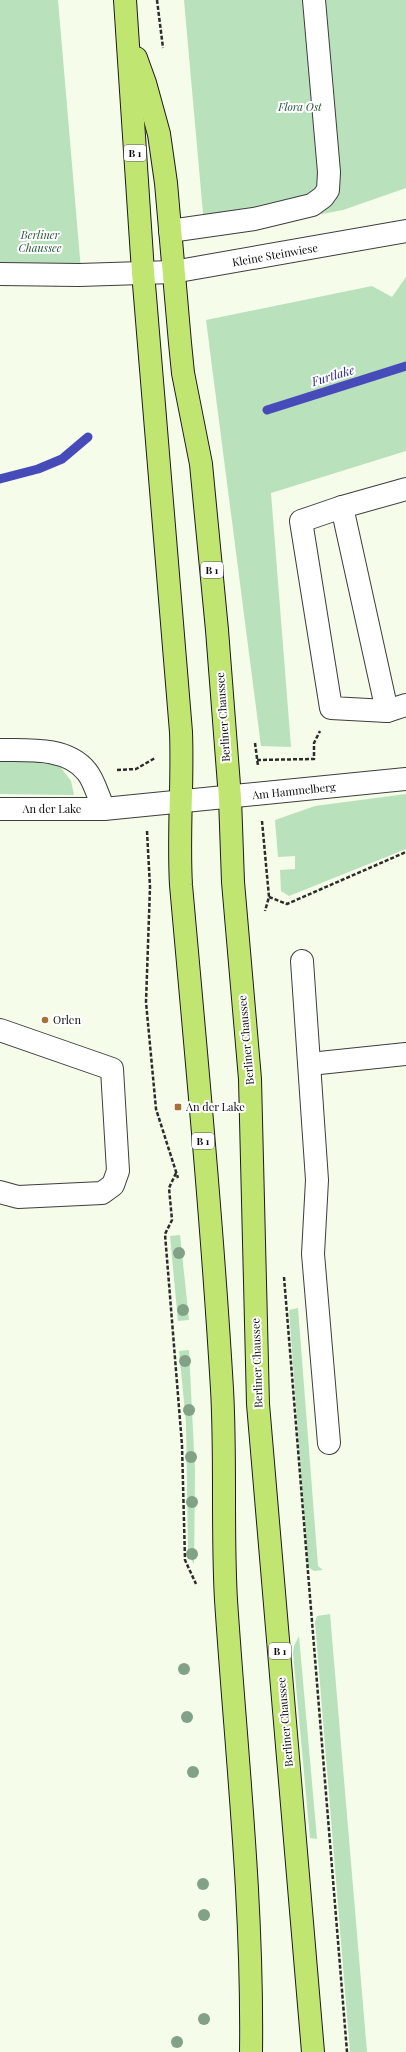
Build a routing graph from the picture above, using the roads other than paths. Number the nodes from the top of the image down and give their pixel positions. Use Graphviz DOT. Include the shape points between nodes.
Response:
graph roads {
  1 [pos="124,0"];
  2 [pos="314,0"];
  3 [pos="127,35"];
  4 [pos="170,231"];
  5 [pos="406,231"];
  6 [pos="143,272"];
  7 [pos="173,272"];
  8 [pos="0,274"];
  9 [pos="406,489"];
  10 [pos="342,507"];
  11 [pos="397,708"];
  12 [pos="0,750"];
  13 [pos="406,779"];
  14 [pos="230,798"];
  15 [pos="181,802"];
  16 [pos="0,809"];
  17 [pos="104,809"];
  18 [pos="302,961"];
  19 [pos="0,1030"];
  20 [pos="406,1054"];
  21 [pos="310,1064"];
  22 [pos="0,1192"];
  23 [pos="329,1443"];
  24 [pos="251,2052"];
  25 [pos="313,2052"];
  1 -- 3 [label="main road, Berliner Chaussee / B 1"];
  2 -- 4 [label="street" via="329,172 326,194 312,205 254,219"];
  3 -- 4 [label="main road, Berliner Chaussee / B 1" via="145,83 159,134"];
  3 -- 6 [label="main road, Berliner Chaussee / B 1"];
  4 -- 7 [label="main road, Berliner Chaussee / B 1"];
  5 -- 7 [label="street, Kleine Steinwiese"];
  6 -- 7 [label="street, Kleine Steinwiese"];
  6 -- 8 [label="street, Kleine Steinwiese" via="79,275"];
  6 -- 15 [label="main road, Berliner Chaussee / B 1" via="181,732"];
  7 -- 14 [label="main road, Berliner Chaussee / B 1" via="183,373 201,464"];
  9 -- 10 [label="street"];
  10 -- 11 [label="street"];
  10 -- 11 [label="street" via="302,521 332,708"];
  12 -- 17 [label="street" via="32,750 64,755 88,772"];
  13 -- 14 [label="street, Am Hammelberg"];
  14 -- 15 [label="street, Am Hammelberg"];
  14 -- 25 [label="main road, Berliner Chaussee / B 1" via="233,882 250,1087 258,1404"];
  15 -- 17 [label="street, An der Lake"];
  15 -- 24 [label="main road, Berliner Chaussee / B 1" via="180,885 222,1391 226,1597 252,1966"];
  16 -- 17 [label="street, An der Lake"];
  18 -- 21 [label="street"];
  19 -- 22 [label="street" via="112,1069 118,1171 113,1185 102,1193 18,1197"];
  20 -- 21 [label="street"];
  21 -- 23 [label="street" via="317,1180 313,1254 299,1281"];
}
